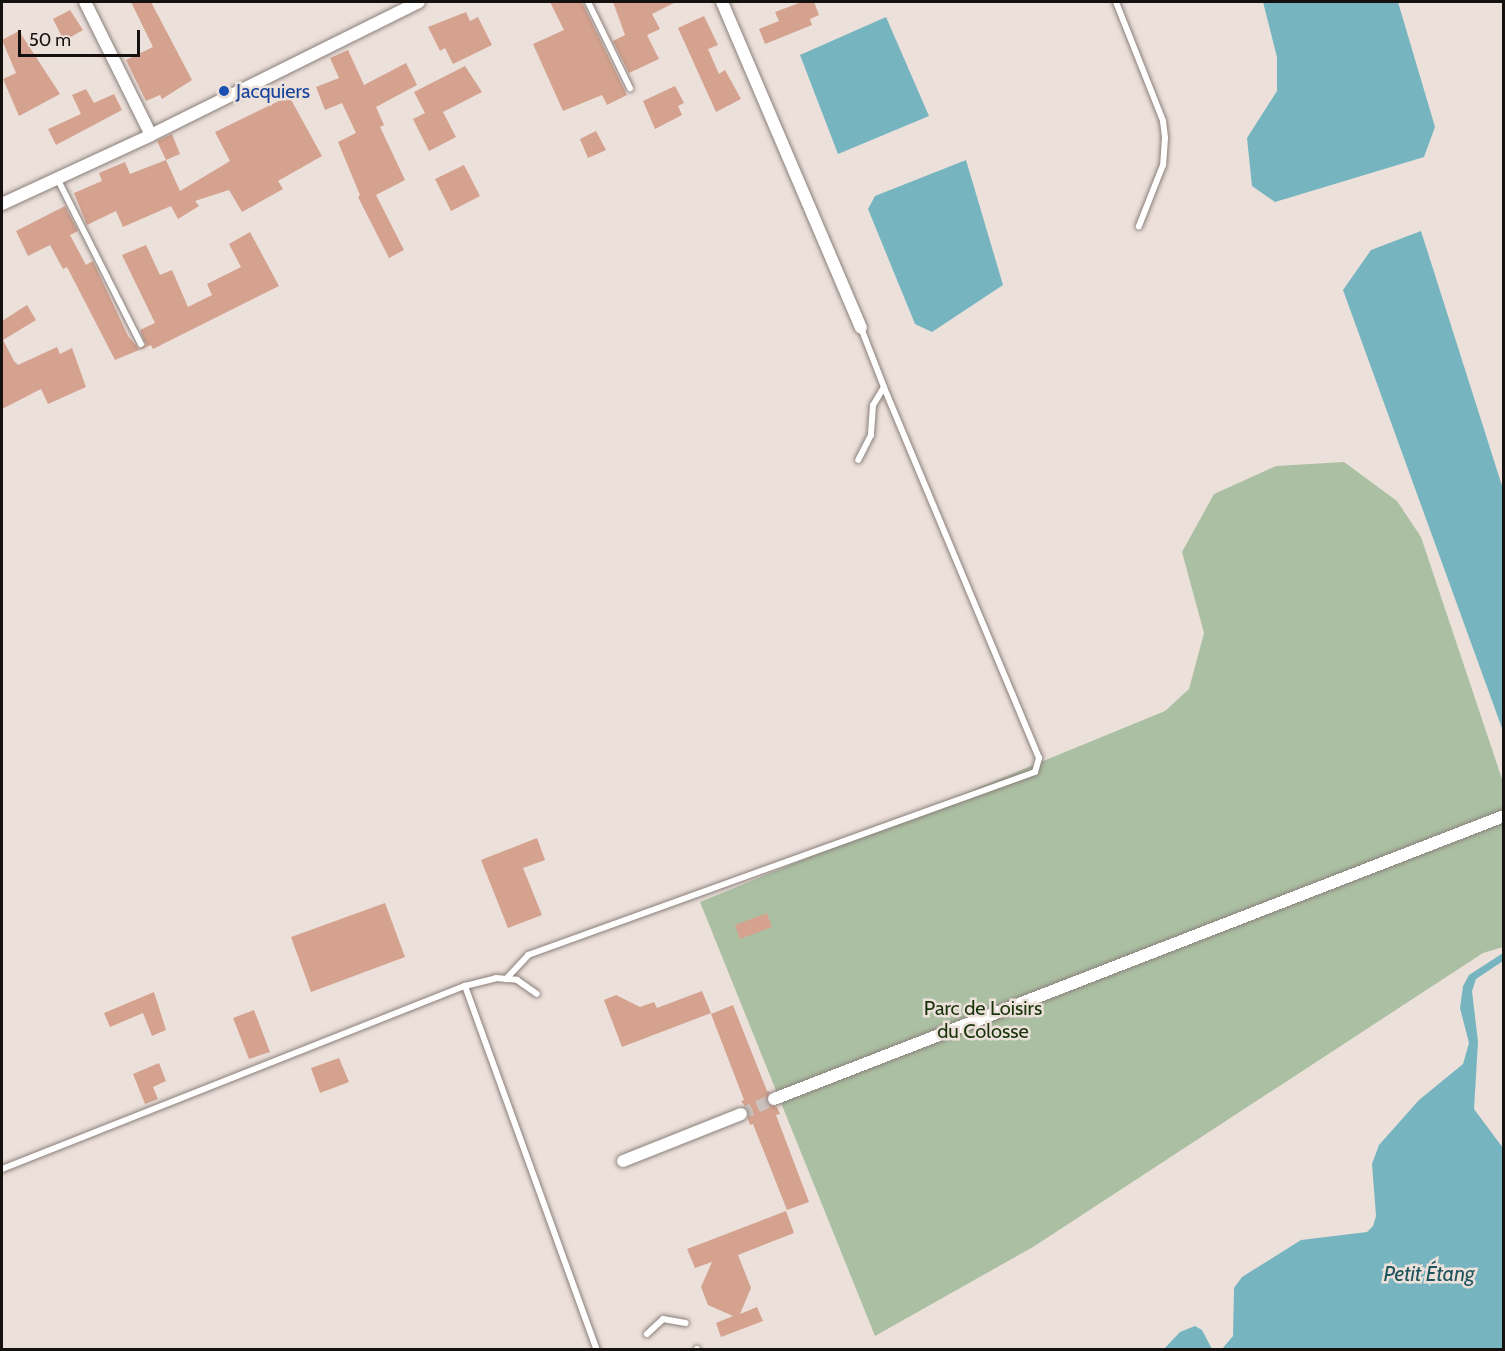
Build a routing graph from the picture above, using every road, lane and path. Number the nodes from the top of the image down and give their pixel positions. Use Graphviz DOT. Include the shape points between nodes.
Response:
graph roads {
  1 [pos="85,2"];
  2 [pos="416,2"];
  3 [pos="588,2"];
  4 [pos="722,2"];
  5 [pos="1116,2"];
  6 [pos="630,88"];
  7 [pos="151,135"];
  8 [pos="57,178"];
  9 [pos="2,204"];
  10 [pos="1139,226"];
  11 [pos="861,328"];
  12 [pos="141,344"];
  13 [pos="884,387"];
  14 [pos="858,460"];
  15 [pos="1503,816"];
  16 [pos="506,979"];
  17 [pos="465,986"];
  18 [pos="537,994"];
  19 [pos="774,1099"];
  20 [pos="741,1114"];
  21 [pos="623,1161"];
  22 [pos="2,1170"];
  23 [pos="686,1323"];
  24 [pos="647,1334"];
  25 [pos="597,1350"];
  1 -- 7 [label="street"];
  2 -- 7 [label="street"];
  3 -- 6 [label="lane"];
  4 -- 11 [label="street"];
  5 -- 10 [label="lane" via="1163,121 1165,138 1163,165"];
  7 -- 8 [label="street"];
  8 -- 9 [label="street"];
  8 -- 12 [label="lane"];
  11 -- 13 [label="lane"];
  13 -- 14 [label="lane" via="873,405 871,435"];
  13 -- 16 [label="lane" via="1039,758 1035,772 528,956"];
  15 -- 19 [label="street"];
  16 -- 17 [label="lane"];
  16 -- 18 [label="lane" via="517,980"];
  17 -- 22 [label="lane"];
  17 -- 25 [label="lane"];
  20 -- 21 [label="street"];
  23 -- 24 [label="lane" via="663,1318"];
}
